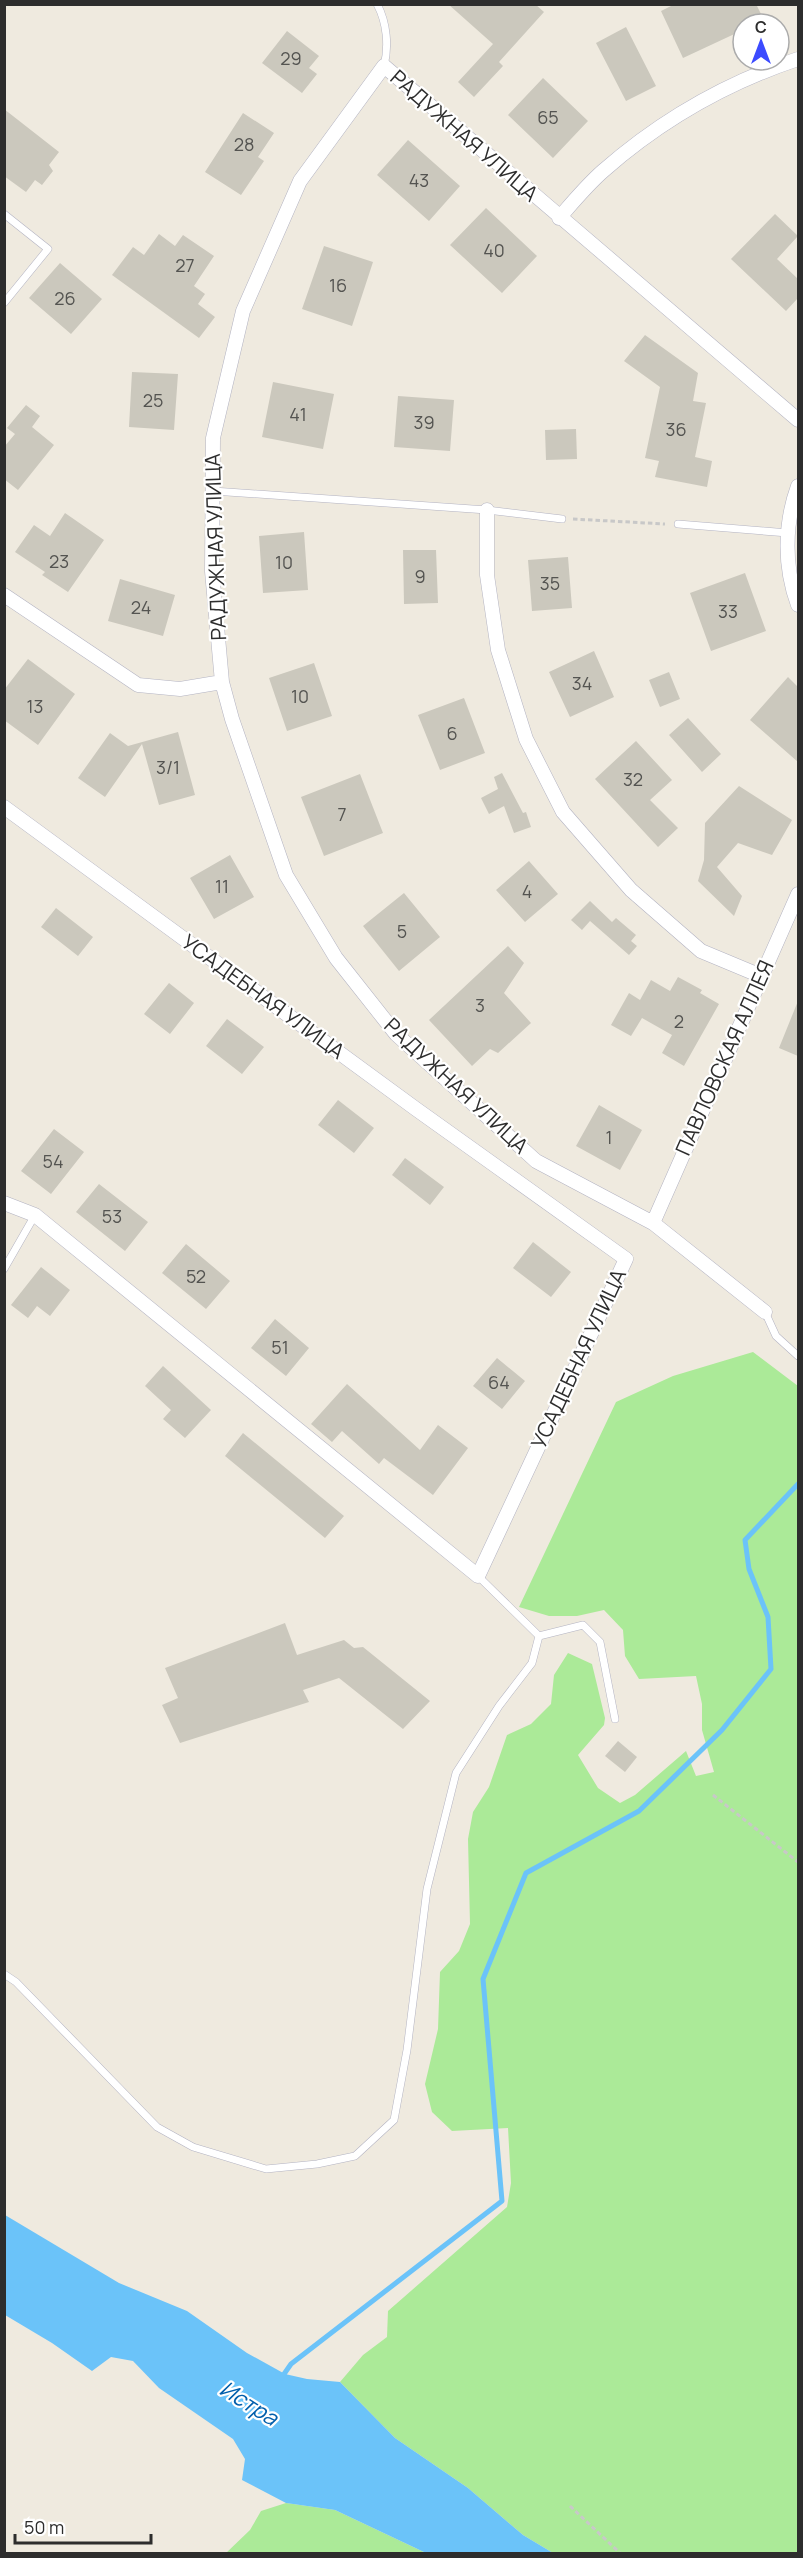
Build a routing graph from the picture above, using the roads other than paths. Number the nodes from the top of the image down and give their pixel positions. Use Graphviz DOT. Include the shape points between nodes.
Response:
graph roads {
  1 [pos="377,4"];
  2 [pos="798,59"];
  3 [pos="384,66"];
  4 [pos="4,214"];
  5 [pos="559,218"];
  6 [pos="4,303"];
  7 [pos="798,420"];
  8 [pos="798,486"];
  9 [pos="213,491"];
  10 [pos="487,510"];
  11 [pos="562,519"];
  12 [pos="678,524"];
  13 [pos="788,533"];
  14 [pos="4,595"];
  15 [pos="798,605"];
  16 [pos="222,682"];
  17 [pos="4,807"];
  18 [pos="798,894"];
  19 [pos="760,976"];
  20 [pos="4,1203"];
  21 [pos="35,1215"];
  22 [pos="653,1222"];
  23 [pos="4,1269"];
  24 [pos="765,1312"];
  25 [pos="798,1356"];
  26 [pos="478,1576"];
  27 [pos="539,1636"];
  28 [pos="615,1719"];
  29 [pos="4,1974"];
  1 -- 3 [label="lane" via="386,37"];
  2 -- 5 [label="street" via="759,72 703,99 650,133 602,172"];
  3 -- 5 [label="street, РАДУЖНАЯ УЛИЦА"];
  3 -- 9 [label="street, РАДУЖНАЯ УЛИЦА" via="300,181 243,311 213,438"];
  4 -- 6 [label="lane" via="48,249"];
  5 -- 7 [label="street, РАДУЖНАЯ УЛИЦА"];
  8 -- 13 [label="street"];
  9 -- 10 [label="lane"];
  9 -- 16 [label="street, РАДУЖНАЯ УЛИЦА" via="212,571"];
  10 -- 11 [label="lane"];
  10 -- 19 [label="street" via="487,575 498,650 526,739 563,812 631,890 701,951"];
  12 -- 13 [label="lane"];
  13 -- 15 [label="street" via="790,574"];
  14 -- 16 [label="street" via="138,685 180,689"];
  16 -- 22 [label="street, РАДУЖНАЯ УЛИЦА" via="286,875 336,958 396,1034 536,1161"];
  17 -- 26 [label="street, УСАДЕБНАЯ УЛИЦА" via="626,1259"];
  18 -- 19 [label="street, ПАВЛОВСКАЯ АЛЛЕЯ"];
  19 -- 22 [label="street, ПАВЛОВСКАЯ АЛЛЕЯ"];
  20 -- 21 [label="street"];
  21 -- 23 [label="lane"];
  21 -- 26 [label="street"];
  22 -- 24 [label="street, РАДУЖНАЯ УЛИЦА"];
  24 -- 25 [label="lane" via="776,1336"];
  26 -- 27 [label="lane"];
  27 -- 28 [label="lane" via="583,1625 600,1642"];
  27 -- 29 [label="lane" via="532,1663 456,1773 427,1889 394,2120 355,2156 266,2169 193,2147 157,2127"];
}
